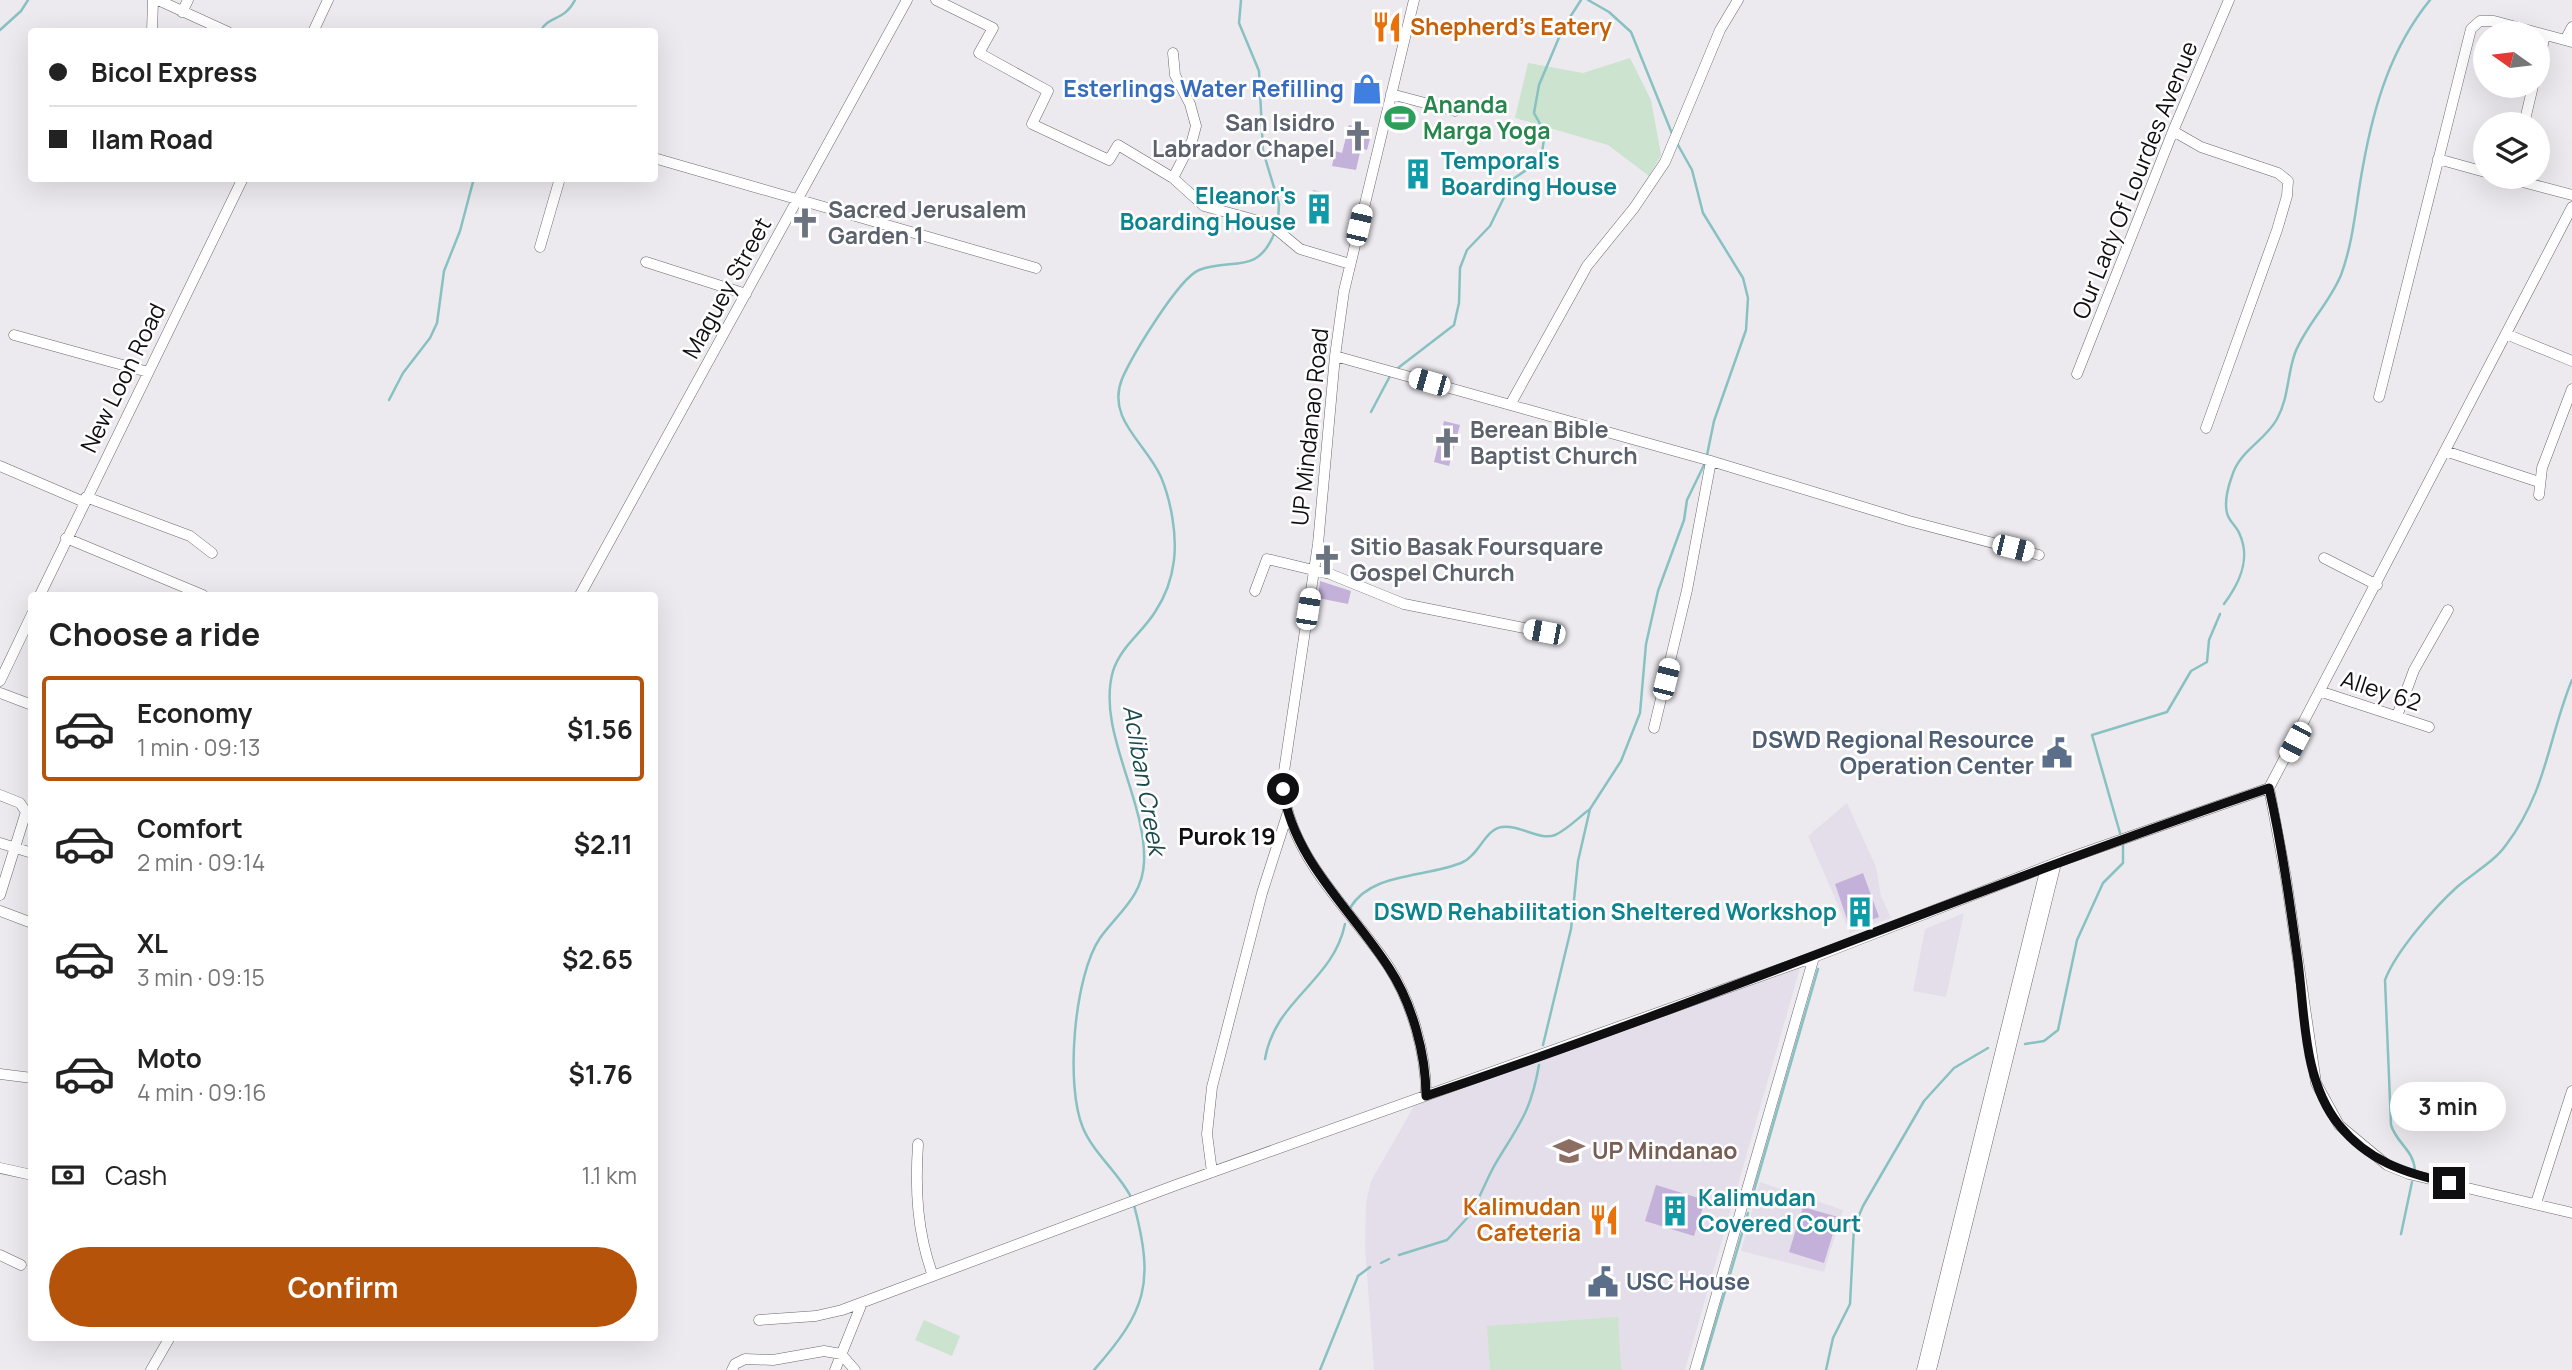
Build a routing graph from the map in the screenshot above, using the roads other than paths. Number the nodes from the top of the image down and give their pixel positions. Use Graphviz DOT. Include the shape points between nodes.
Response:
graph roads {
  1 [pos="155,0"];
  2 [pos="188,0"];
  3 [pos="328,0"];
  4 [pos="907,0"];
  5 [pos="936,0"];
  6 [pos="1414,0"];
  7 [pos="1738,0"];
  8 [pos="2229,0"];
  9 [pos="182,12"];
  10 [pos="2473,26"];
  11 [pos="2572,27"];
  12 [pos="152,28"];
  13 [pos="219,28"];
  14 [pos="315,28"];
  15 [pos="2550,36"];
  16 [pos="2568,41"];
  17 [pos="1173,53"];
  18 [pos="1391,94"];
  19 [pos="1455,111"];
  20 [pos="2173,131"];
  21 [pos="658,159"];
  22 [pos="2438,159"];
  23 [pos="2473,169"];
  24 [pos="1173,178"];
  25 [pos="241,182"];
  26 [pos="559,182"];
  27 [pos="2550,189"];
  28 [pos="2572,195"];
  29 [pos="798,199"];
  30 [pos="2572,207"];
  31 [pos="540,247"];
  32 [pos="646,262"];
  33 [pos="1350,264"];
  34 [pos="1036,268"];
  35 [pos="746,294"];
  36 [pos="2506,334"];
  37 [pos="14,335"];
  38 [pos="1335,356"];
  39 [pos="2572,362"];
  40 [pos="148,372"];
  41 [pos="2077,374"];
  42 [pos="2572,389"];
  43 [pos="2379,397"];
  44 [pos="1510,405"];
  45 [pos="2206,428"];
  46 [pos="2445,452"];
  47 [pos="1711,461"];
  48 [pos="0,467"];
  49 [pos="2539,482"];
  50 [pos="2539,495"];
  51 [pos="85,500"];
  52 [pos="66,538"];
  53 [pos="212,553"];
  54 [pos="2039,555"];
  55 [pos="2325,558"];
  56 [pos="1314,570"];
  57 [pos="2377,585"];
  58 [pos="1255,591"];
  59 [pos="41,592"];
  60 [pos="196,592"];
  61 [pos="582,592"];
  62 [pos="2448,610"];
  63 [pos="28,622"];
  64 [pos="1544,632"];
  65 [pos="0,681"];
  66 [pos="2322,692"];
  67 [pos="0,694"];
  68 [pos="28,704"];
  69 [pos="2397,716"];
  70 [pos="2430,727"];
  71 [pos="1654,728"];
  72 [pos="2269,788"];
  73 [pos="0,795"];
  74 [pos="1287,812"];
  75 [pos="0,843"];
  76 [pos="16,848"];
  77 [pos="28,852"];
  78 [pos="2051,865"];
  79 [pos="0,895"];
  80 [pos="0,911"];
  81 [pos="28,922"];
  82 [pos="1814,957"];
  83 [pos="0,1074"];
  84 [pos="28,1078"];
  85 [pos="2572,1091"];
  86 [pos="1430,1094"];
  87 [pos="918,1144"];
  88 [pos="0,1168"];
  89 [pos="1212,1172"];
  90 [pos="28,1174"];
  91 [pos="2536,1203"];
  92 [pos="2572,1213"];
  93 [pos="0,1255"];
  94 [pos="21,1265"];
  95 [pos="933,1276"];
  96 [pos="862,1303"];
  97 [pos="759,1320"];
  98 [pos="168,1341"];
  99 [pos="1931,1352"];
  100 [pos="841,1354"];
  101 [pos="151,1370"];
  102 [pos="732,1370"];
  103 [pos="835,1370"];
  104 [pos="855,1370"];
  105 [pos="1695,1370"];
  106 [pos="1922,1370"];
  107 [pos="1931,1370"];
  1 -- 9 [label="street"];
  1 -- 12 [label="street"];
  2 -- 9 [label="street"];
  3 -- 14 [label="street"];
  4 -- 29 [label="street, Maguey Street"];
  5 -- 24 [label="street" via="993,29 979,53 1048,91 1032,124 1110,160 1118,145"];
  6 -- 18 [label="street, UP Mindanao Road"];
  7 -- 44 [label="street" via="1716,40 1665,162 1587,265"];
  8 -- 20 [label="street, Our Lady Of Lourdes Avenue"];
  9 -- 13 [label="street"];
  10 -- 22 [label="street"];
  11 -- 16 [label="street"];
  15 -- 16 [label="street"];
  17 -- 24 [label="street" via="1175,75 1196,126"];
  18 -- 19 [label="street"];
  18 -- 33 [label="street, UP Mindanao Road"];
  20 -- 41 [label="street, Our Lady Of Lourdes Avenue"];
  20 -- 45 [label="street" via="2194,144 2278,173 2288,181 2277,230"];
  21 -- 29 [label="street"];
  22 -- 23 [label="street"];
  22 -- 43 [label="street"];
  24 -- 33 [label="street" via="1204,206 1270,224 1300,249"];
  25 -- 40 [label="street, New Loon Road"];
  26 -- 31 [label="street"];
  27 -- 28 [label="street"];
  29 -- 34 [label="street"];
  29 -- 35 [label="street, Maguey Street"];
  30 -- 36 [label="street"];
  32 -- 35 [label="street"];
  33 -- 38 [label="street, UP Mindanao Road"];
  35 -- 61 [label="street, Maguey Street"];
  36 -- 39 [label="street"];
  36 -- 46 [label="street"];
  37 -- 40 [label="street"];
  38 -- 44 [label="street"];
  38 -- 56 [label="street, UP Mindanao Road"];
  40 -- 51 [label="street, New Loon Road"];
  42 -- 49 [label="street"];
  44 -- 47 [label="street"];
  46 -- 49 [label="street"];
  46 -- 57 [label="street"];
  47 -- 54 [label="street"];
  47 -- 71 [label="street"];
  48 -- 51 [label="street"];
  49 -- 50 [label="street"];
  51 -- 52 [label="street, New Loon Road"];
  51 -- 53 [label="street" via="190,536"];
  52 -- 59 [label="street, New Loon Road"];
  52 -- 60 [label="street"];
  55 -- 57 [label="street"];
  56 -- 58 [label="street" via="1267,559"];
  56 -- 64 [label="street" via="1404,604"];
  56 -- 74 [label="street, UP Mindanao Road" via="1283,778"];
  57 -- 66 [label="street"];
  62 -- 69 [label="street" via="2414,670"];
  63 -- 65 [label="street"];
  66 -- 69 [label="street, Alley 62"];
  66 -- 72 [label="street"];
  67 -- 68 [label="street"];
  69 -- 70 [label="street, Alley 62"];
  72 -- 78 [label="street"];
  72 -- 91 [label="street" via="2287,878 2316,1083 2339,1125 2387,1165 2409,1174"];
  73 -- 76 [label="street" via="24,806"];
  74 -- 86 [label="street, UP Mindanao Road" via="1322,878 1390,968 1413,1021"];
  74 -- 89 [label="street" via="1212,1087 1207,1134"];
  75 -- 76 [label="street"];
  76 -- 77 [label="street"];
  76 -- 79 [label="street"];
  78 -- 82 [label="street"];
  78 -- 99 [label="street"];
  80 -- 81 [label="street"];
  82 -- 86 [label="street"];
  82 -- 105 [label="street"];
  83 -- 84 [label="street"];
  85 -- 91 [label="street"];
  86 -- 89 [label="street"];
  87 -- 95 [label="street" via="916,1204"];
  88 -- 90 [label="street"];
  89 -- 95 [label="street"];
  91 -- 92 [label="street"];
  93 -- 94 [label="street"];
  95 -- 96 [label="street"];
  96 -- 97 [label="street" via="816,1316"];
  96 -- 100 [label="street"];
  98 -- 101 [label="street"];
  99 -- 106 [label="street"];
  99 -- 107 [label="street"];
  100 -- 102 [label="street" via="824,1350 772,1360 745,1359"];
  100 -- 103 [label="street"];
  100 -- 104 [label="street"];
}
